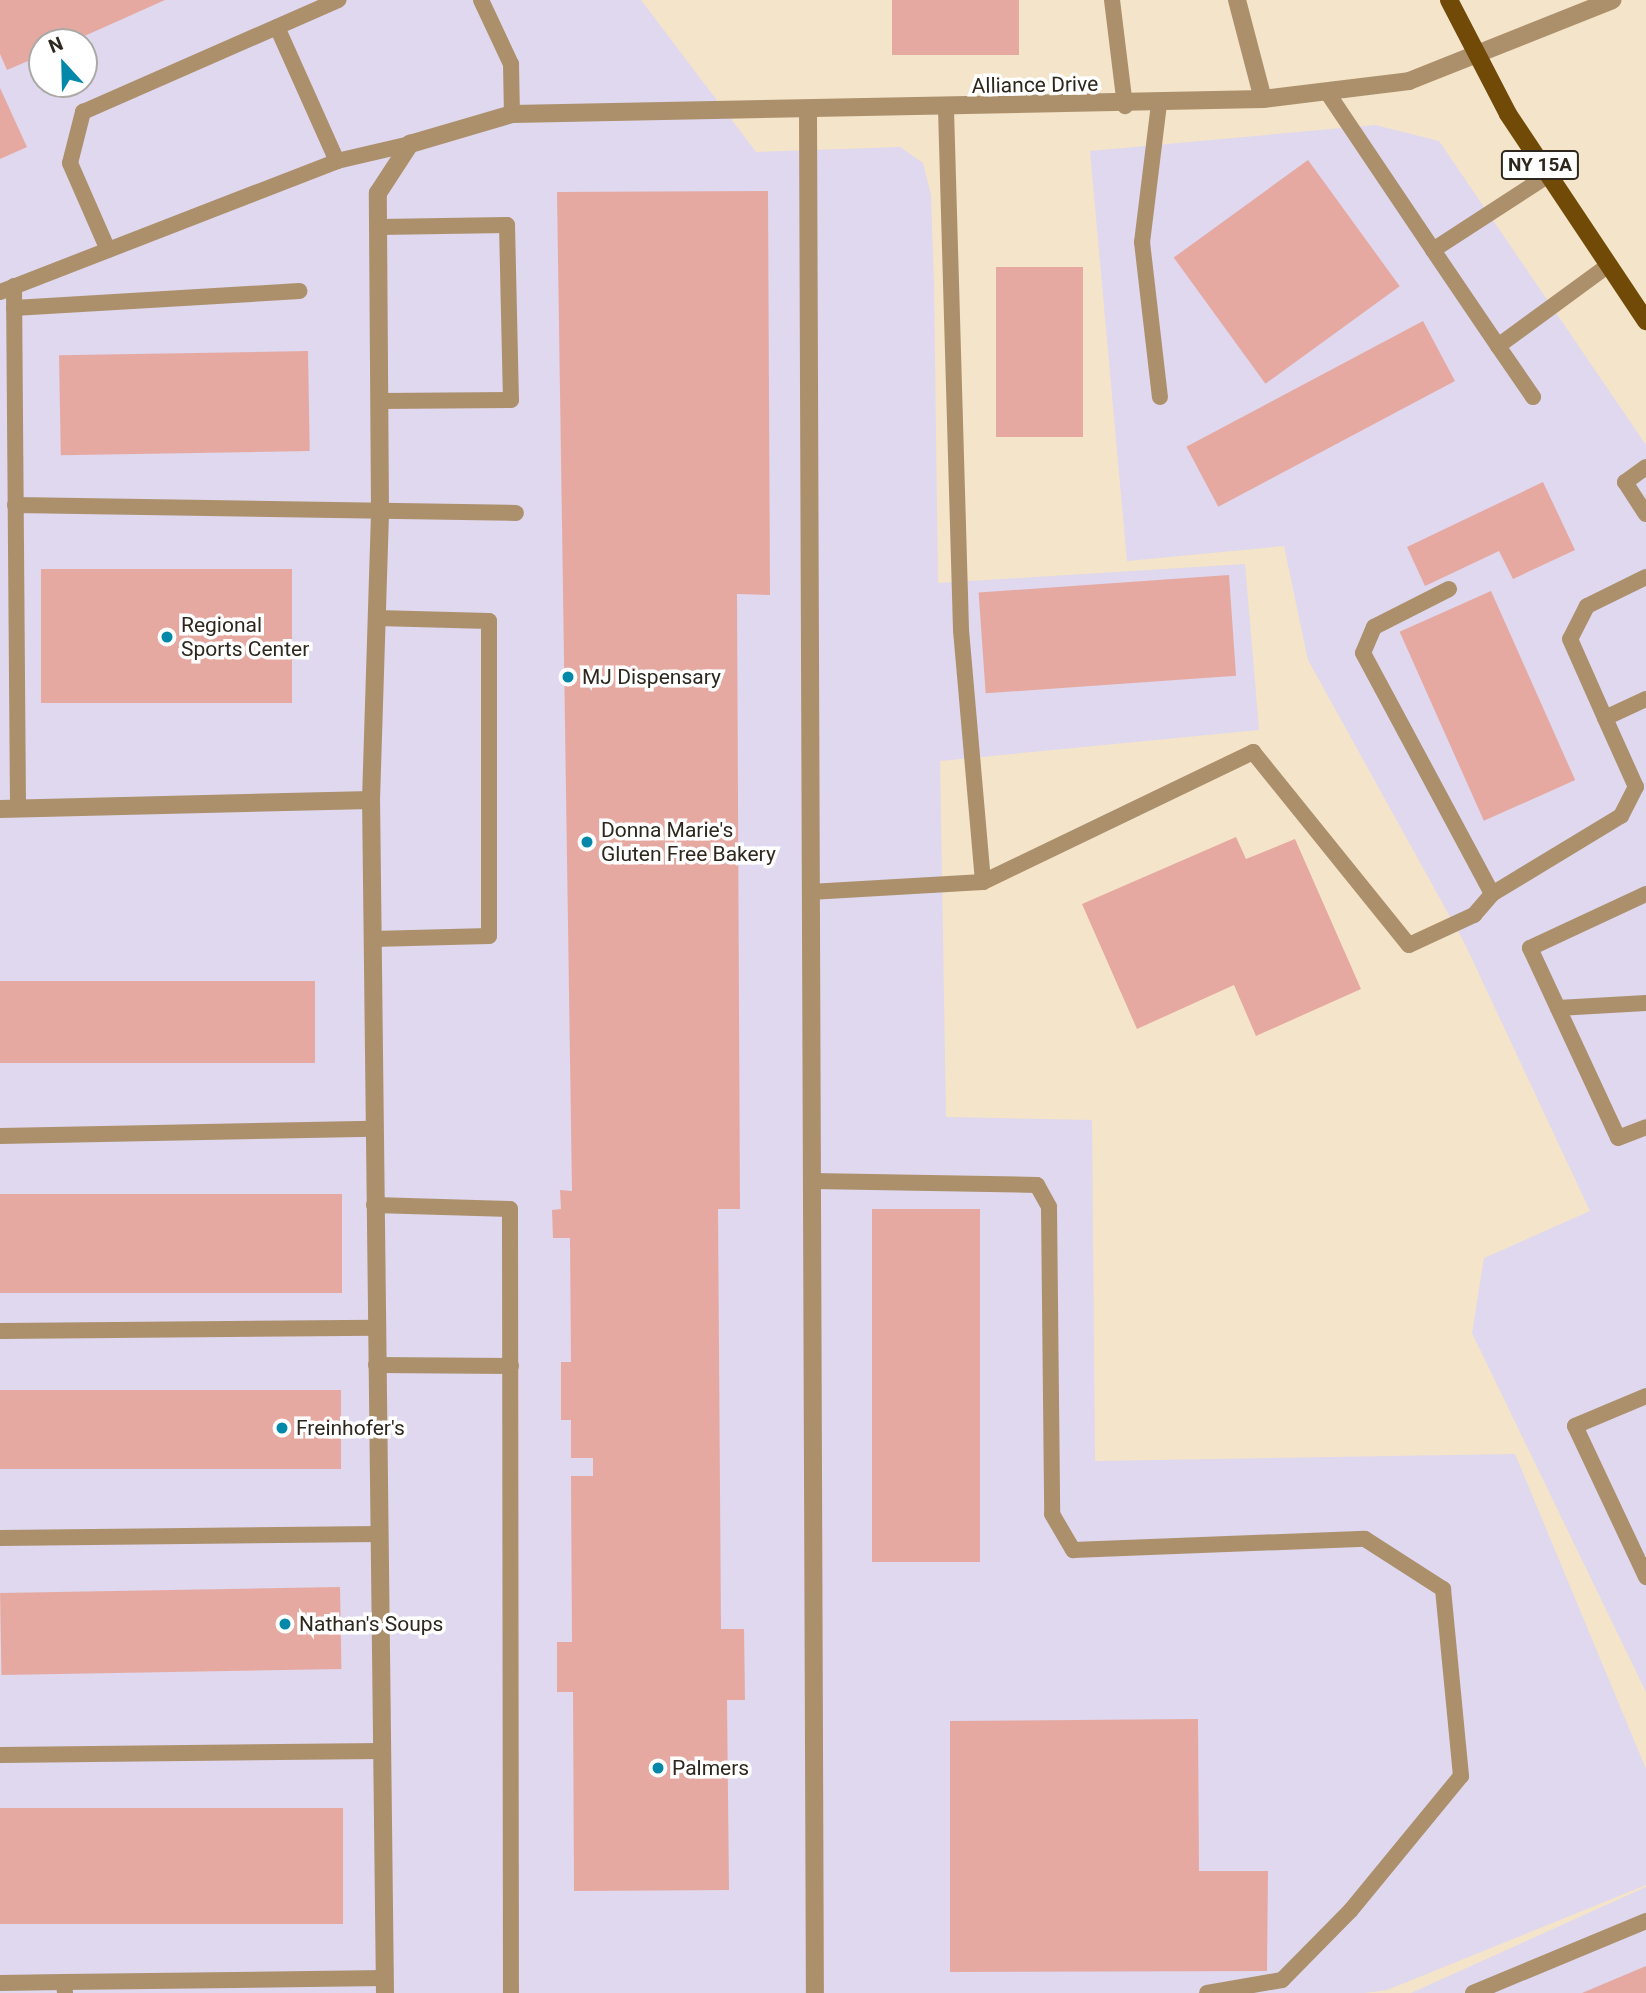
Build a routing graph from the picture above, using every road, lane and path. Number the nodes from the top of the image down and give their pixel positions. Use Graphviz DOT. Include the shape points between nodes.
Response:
graph roads {
  1 [pos="338,0"];
  2 [pos="481,0"];
  3 [pos="1112,0"];
  4 [pos="1237,0"];
  5 [pos="1449,0"];
  6 [pos="1602,2"];
  7 [pos="278,27"];
  8 [pos="1477,58"];
  9 [pos="1327,92"];
  10 [pos="1263,99"];
  11 [pos="1159,104"];
  12 [pos="1125,106"];
  13 [pos="946,109"];
  14 [pos="808,110"];
  15 [pos="512,114"];
  16 [pos="411,144"];
  17 [pos="337,161"];
  18 [pos="1547,176"];
  19 [pos="379,227"];
  20 [pos="108,250"];
  21 [pos="1433,250"];
  22 [pos="1606,267"];
  23 [pos="7,289"];
  24 [pos="299,290"];
  25 [pos="15,308"];
  26 [pos="1646,321"];
  27 [pos="1499,346"];
  28 [pos="1160,397"];
  29 [pos="1533,397"];
  30 [pos="380,401"];
  31 [pos="1646,467"];
  32 [pos="15,506"];
  33 [pos="380,510"];
  34 [pos="516,513"];
  35 [pos="1646,514"];
  36 [pos="1646,577"];
  37 [pos="1449,589"];
  38 [pos="7,600"];
  39 [pos="377,618"];
  40 [pos="1646,699"];
  41 [pos="1605,718"];
  42 [pos="372,800"];
  43 [pos="0,809"];
  44 [pos="18,809"];
  45 [pos="983,882"];
  46 [pos="810,891"];
  47 [pos="1492,894"];
  48 [pos="1646,894"];
  49 [pos="372,939"];
  50 [pos="1646,1003"];
  51 [pos="1558,1009"];
  52 [pos="1646,1127"];
  53 [pos="373,1129"];
  54 [pos="0,1136"];
  55 [pos="812,1181"];
  56 [pos="374,1205"];
  57 [pos="376,1328"];
  58 [pos="0,1331"];
  59 [pos="376,1365"];
  60 [pos="511,1366"];
  61 [pos="1646,1396"];
  62 [pos="379,1534"];
  63 [pos="0,1538"];
  64 [pos="1646,1577"];
  65 [pos="381,1751"];
  66 [pos="0,1755"];
  67 [pos="1646,1921"];
  68 [pos="0,1983"];
  69 [pos="385,1986"];
  70 [pos="64,1988"];
  71 [pos="511,1993"];
  72 [pos="815,1993"];
  73 [pos="1207,1993"];
  74 [pos="1473,1993"];
  1 -- 7 [label="lane"];
  2 -- 15 [label="lane" via="511,64"];
  3 -- 12 [label="lane"];
  4 -- 10 [label="street"];
  5 -- 8 [label="main road, NY 15A"];
  6 -- 8 [label="street, Alliance Drive"];
  7 -- 17 [label="lane"];
  7 -- 20 [label="lane" via="83,112 70,163"];
  8 -- 9 [label="street, Alliance Drive" via="1409,81"];
  8 -- 18 [label="main road, NY 15A"];
  9 -- 10 [label="street, Alliance Drive"];
  9 -- 21 [label="lane"];
  10 -- 11 [label="street, Alliance Drive"];
  11 -- 12 [label="street, Alliance Drive"];
  11 -- 28 [label="lane" via="1142,242"];
  12 -- 13 [label="street, Alliance Drive"];
  13 -- 14 [label="street, Alliance Drive"];
  13 -- 45 [label="lane" via="961,630"];
  14 -- 15 [label="street, Alliance Drive"];
  14 -- 46 [label="street"];
  15 -- 16 [label="street, Alliance Drive"];
  16 -- 17 [label="lane"];
  16 -- 19 [label="street" via="379,193"];
  17 -- 20 [label="lane"];
  18 -- 21 [label="lane"];
  18 -- 22 [label="main road, NY 15A"];
  19 -- 30 [label="street"];
  19 -- 30 [label="lane" via="508,225 511,400"];
  20 -- 23 [label="lane"];
  21 -- 27 [label="lane"];
  22 -- 26 [label="main road, NY 15A"];
  22 -- 27 [label="lane"];
  23 -- 25 [label="lane"];
  24 -- 25 [label="lane"];
  25 -- 32 [label="lane"];
  27 -- 29 [label="lane"];
  30 -- 33 [label="street"];
  31 -- 35 [label="lane" via="1625,482"];
  32 -- 33 [label="lane"];
  32 -- 38 [label="lane"];
  33 -- 34 [label="lane"];
  33 -- 39 [label="street"];
  36 -- 41 [label="lane" via="1587,606 1574,621 1570,639"];
  37 -- 47 [label="lane" via="1374,627 1363,653"];
  38 -- 44 [label="lane"];
  39 -- 42 [label="street"];
  39 -- 49 [label="lane" via="489,621 488,936"];
  40 -- 41 [label="lane"];
  41 -- 47 [label="lane" via="1636,788 1632,802 1621,816"];
  42 -- 44 [label="street"];
  42 -- 49 [label="street"];
  43 -- 44 [label="street"];
  45 -- 46 [label="lane"];
  45 -- 47 [label="lane" via="1253,752 1409,945 1474,915"];
  46 -- 55 [label="street"];
  48 -- 51 [label="lane" via="1530,948"];
  49 -- 53 [label="street"];
  50 -- 51 [label="lane"];
  51 -- 52 [label="lane" via="1618,1138"];
  53 -- 54 [label="lane"];
  53 -- 56 [label="street"];
  55 -- 72 [label="street"];
  55 -- 73 [label="lane" via="1037,1185 1049,1207 1052,1514 1073,1550 1366,1539 1443,1589 1461,1776 1350,1911 1282,1980"];
  56 -- 57 [label="street"];
  56 -- 60 [label="lane" via="510,1209"];
  57 -- 58 [label="lane"];
  57 -- 59 [label="street"];
  59 -- 60 [label="lane"];
  59 -- 62 [label="street"];
  60 -- 71 [label="lane"];
  61 -- 64 [label="lane" via="1575,1426"];
  62 -- 63 [label="lane"];
  62 -- 65 [label="street"];
  65 -- 66 [label="lane"];
  65 -- 69 [label="street"];
  67 -- 74 [label="lane"];
  68 -- 70 [label="lane"];
  69 -- 70 [label="lane"];
}
